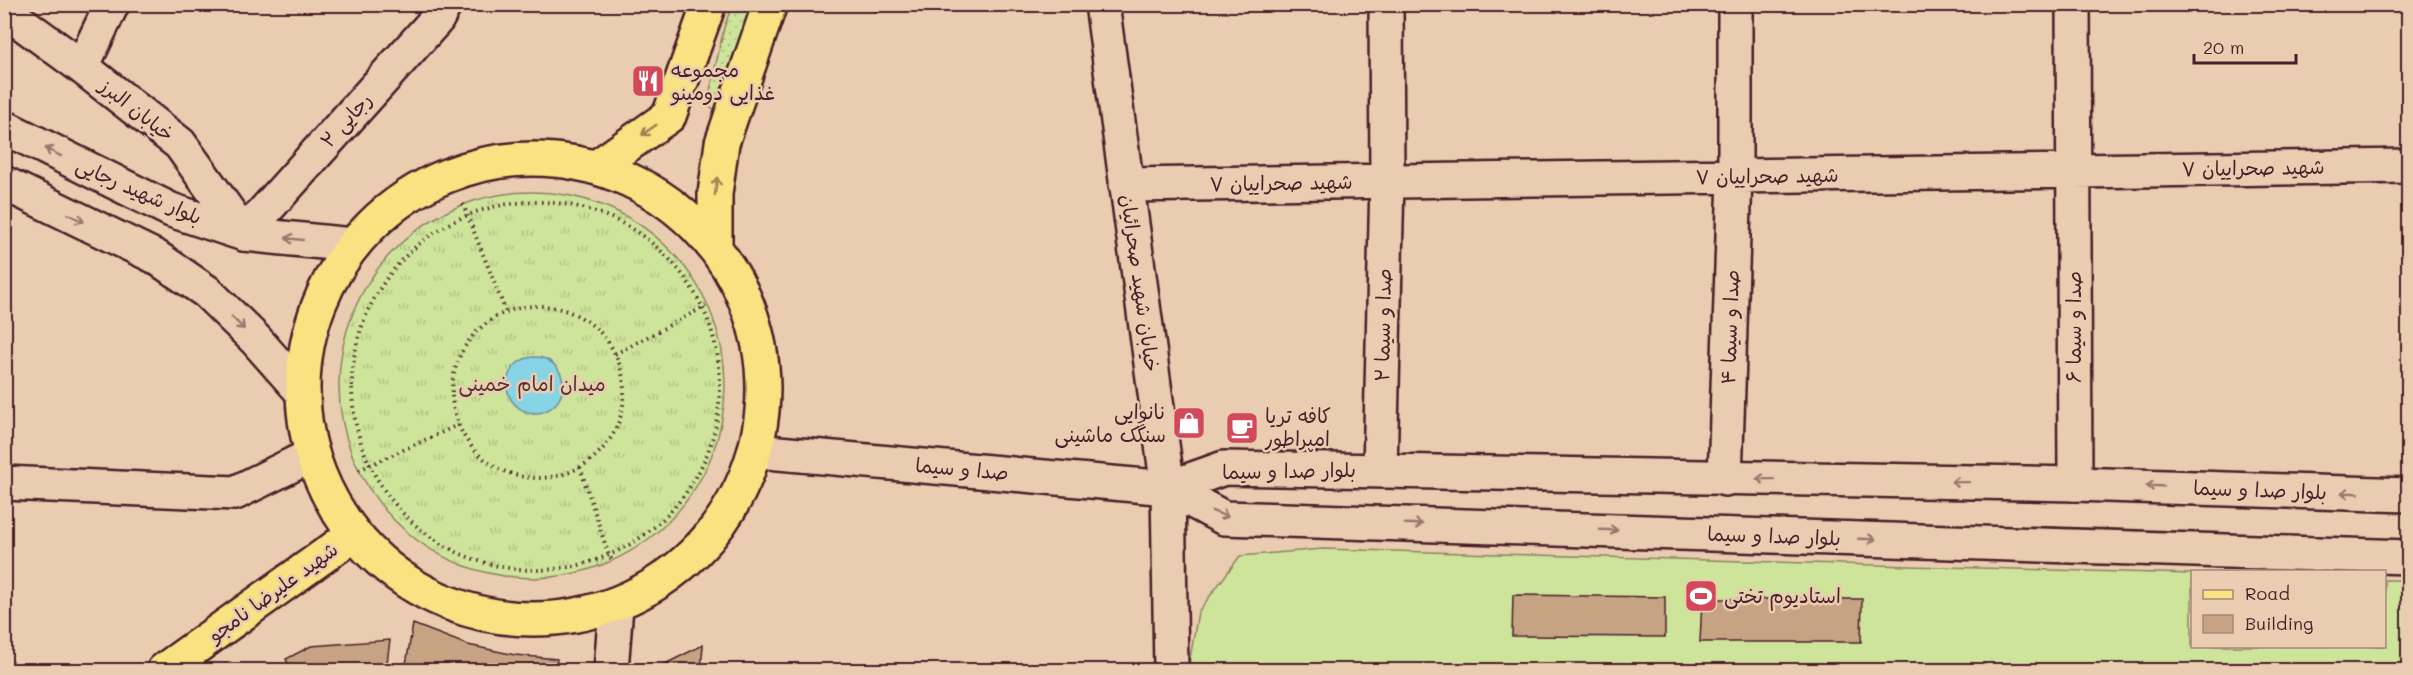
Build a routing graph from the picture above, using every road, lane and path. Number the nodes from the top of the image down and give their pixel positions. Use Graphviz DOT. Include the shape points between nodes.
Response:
graph roads {
  1 [pos="112,4"];
  2 [pos="445,4"];
  3 [pos="709,4"];
  4 [pos="770,4"];
  5 [pos="1102,4"];
  6 [pos="1386,4"];
  7 [pos="1735,4"];
  8 [pos="2073,4"];
  9 [pos="4,10"];
  10 [pos="82,67"];
  11 [pos="4,127"];
  12 [pos="598,166"];
  13 [pos="2409,166"];
  14 [pos="2073,171"];
  15 [pos="1735,176"];
  16 [pos="1387,181"];
  17 [pos="4,183"];
  18 [pos="1126,185"];
  19 [pos="463,204"];
  20 [pos="467,216"];
  21 [pos="244,234"];
  22 [pos="715,244"];
  23 [pos="352,245"];
  24 [pos="704,307"];
  25 [pos="506,312"];
  26 [pos="615,354"];
  27 [pos="303,393"];
  28 [pos="458,424"];
  29 [pos="756,451"];
  30 [pos="312,455"];
  31 [pos="370,467"];
  32 [pos="580,467"];
  33 [pos="359,470"];
  34 [pos="1380,470"];
  35 [pos="1725,478"];
  36 [pos="4,483"];
  37 [pos="2075,484"];
  38 [pos="1168,488"];
  39 [pos="2409,495"];
  40 [pos="353,535"];
  41 [pos="609,556"];
  42 [pos="2409,557"];
  43 [pos="613,561"];
  44 [pos="616,606"];
  45 [pos="164,670"];
  46 [pos="611,670"];
  47 [pos="1171,670"];
  1 -- 10 [label="street"];
  2 -- 21 [label="street, رجایی ۲" via="437,19"];
  3 -- 12 [label="main road, one-way" via="669,116"];
  22 -- 4 [label="main road, one-way" via="715,194 722,143"];
  5 -- 18 [label="street, خیابان شهید صحرائیان"];
  6 -- 16 [label="street, صدا و سیما ۲"];
  7 -- 15 [label="street, صدا و سیما ۴"];
  8 -- 14 [label="street, صدا و سیما ۶"];
  9 -- 10 [label="street, خیابان البرز"];
  10 -- 21 [label="street, خیابان البرز" via="180,144"];
  21 -- 11 [label="street, بلوار شهید رجایی, one-way" via="171,210"];
  12 -- 22 [label="main road" via="662,196"];
  12 -- 23 [label="main road" via="529,157 462,168 401,198"];
  13 -- 14 [label="street, شهید صحراییان ۷"];
  14 -- 15 [label="street, شهید صحراییان ۷"];
  14 -- 37 [label="street, صدا و سیما ۶"];
  15 -- 16 [label="street, شهید صحراییان ۷"];
  15 -- 35 [label="street, صدا و سیما ۴"];
  16 -- 18 [label="street, شهید صحراییان ۷"];
  16 -- 34 [label="street, صدا و سیما ۲"];
  17 -- 27 [label="street, one-way" via="156,257 207,292"];
  18 -- 38 [label="street, خیابان شهید صحرائیان"];
  19 -- 20 [label="path"];
  20 -- 24 [label="path" via="520,202 556,202 591,209 624,223 654,243 679,268"];
  20 -- 25 [label="path"];
  20 -- 31 [label="path" via="422,240 397,266 376,295 362,327 354,362 352,398 358,433"];
  23 -- 21 [label="street, بلوار شهید رجایی, one-way"];
  22 -- 29 [label="main road" via="750,308 765,379"];
  23 -- 27 [label="main road" via="323,292 306,345"];
  24 -- 26 [label="path"];
  24 -- 41 [label="path" via="720,368 720,405 712,441 698,475 677,506 651,531"];
  25 -- 26 [label="path" via="536,305 576,314 594,325"];
  25 -- 28 [label="path" via="479,328 457,363 452,384"];
  26 -- 32 [label="path" via="623,379 620,420 597,455"];
  27 -- 30 [label="main road"];
  28 -- 31 [label="path"];
  28 -- 32 [label="path" via="475,450 500,470 540,478"];
  29 -- 38 [label="street, صدا و سیما"];
  29 -- 44 [label="main road" via="727,517 678,570"];
  30 -- 36 [label="street" via="235,493"];
  30 -- 40 [label="main road" via="329,497"];
  31 -- 33 [label="path"];
  31 -- 41 [label="path" via="389,498 414,525 444,547 477,562 513,570 549,571 586,565"];
  32 -- 41 [label="path"];
  34 -- 35 [label="street, بلوار صدا و سیما"];
  34 -- 38 [label="street, بلوار صدا و سیما" via="1224,468"];
  37 -- 35 [label="street, بلوار صدا و سیما, one-way"];
  39 -- 37 [label="street, بلوار صدا و سیما, one-way"];
  38 -- 42 [label="street, بلوار صدا و سیما, one-way" via="1224,518"];
  38 -- 47 [label="street, خیابان شهید صحرائیان"];
  40 -- 44 [label="main road" via="407,584 473,613 545,621"];
  40 -- 45 [label="main road, شهید علیرضا نامجو"];
  41 -- 43 [label="path"];
  44 -- 46 [label="street"];
}
